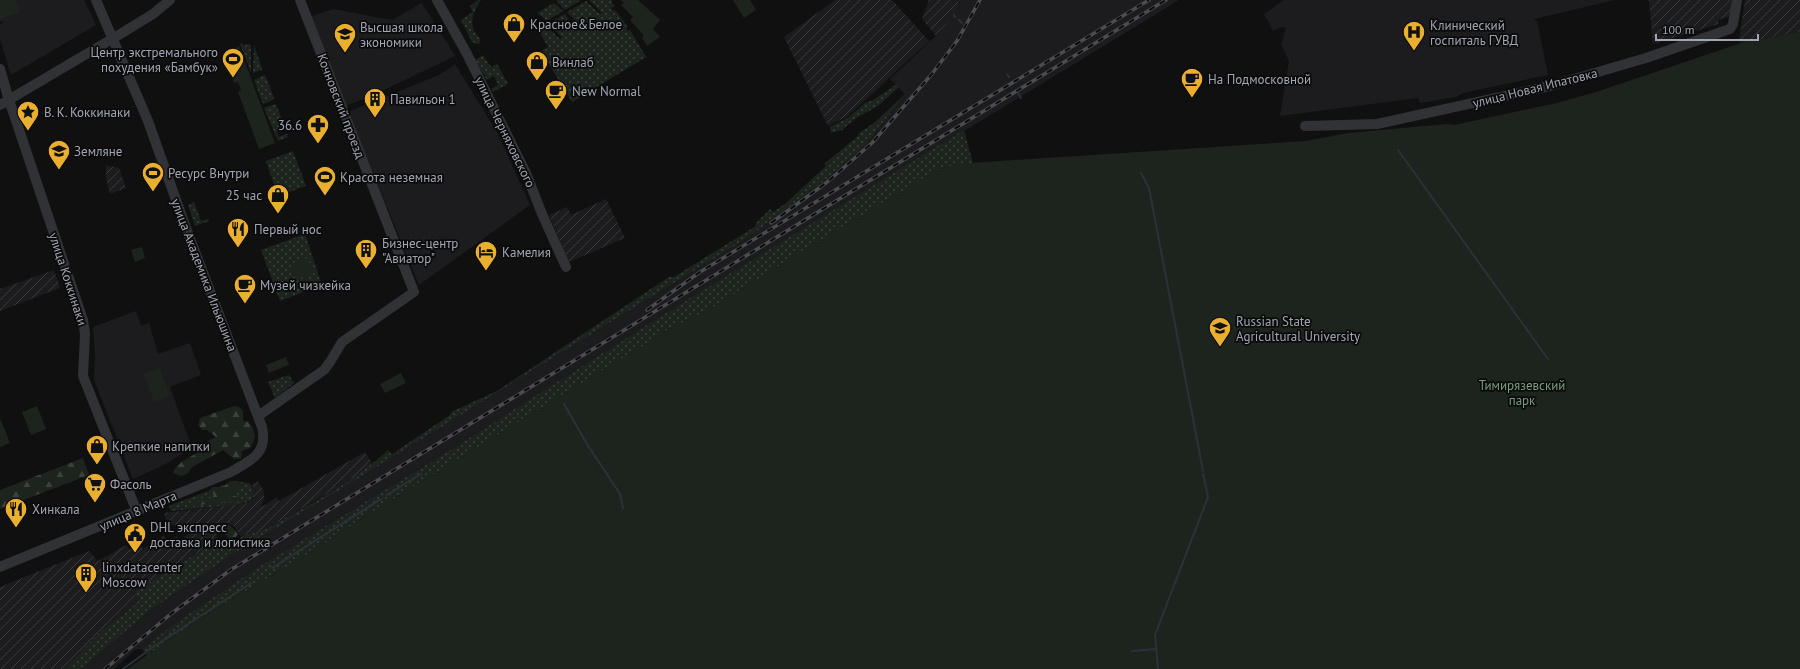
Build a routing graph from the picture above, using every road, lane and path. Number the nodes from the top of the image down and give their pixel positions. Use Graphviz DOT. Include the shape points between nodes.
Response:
graph roads {
  1 [pos="96,0"];
  2 [pos="170,0"];
  3 [pos="300,0"];
  4 [pos="437,0"];
  5 [pos="1737,0"];
  6 [pos="113,38"];
  7 [pos="0,69"];
  8 [pos="4,103"];
  9 [pos="1305,126"];
  10 [pos="566,267"];
  11 [pos="258,416"];
  12 [pos="264,440"];
  13 [pos="137,512"];
  14 [pos="0,567"];
  1 -- 6 [label="street, улица Академика Ильюшина"];
  2 -- 6 [label="street" via="153,14"];
  3 -- 11 [label="street, Кочновский проезд" via="414,292 342,342 324,370"];
  4 -- 10 [label="street, улица Черняховского" via="526,173"];
  5 -- 9 [label="street, улица Новая Ипатовка" via="1730,29 1608,70 1550,86 1377,124"];
  6 -- 8 [label="street"];
  6 -- 11 [label="street, улица Академика Ильюшина" via="148,121"];
  7 -- 8 [label="street, улица Коккинаки"];
  8 -- 13 [label="street, улица Коккинаки" via="83,320 83,376"];
  11 -- 12 [label="street, улица Академика Ильюшина"];
  12 -- 13 [label="street, улица 8 Марта" via="261,450 256,455 231,472"];
  13 -- 14 [label="street, улица 8 Марта"];
}
